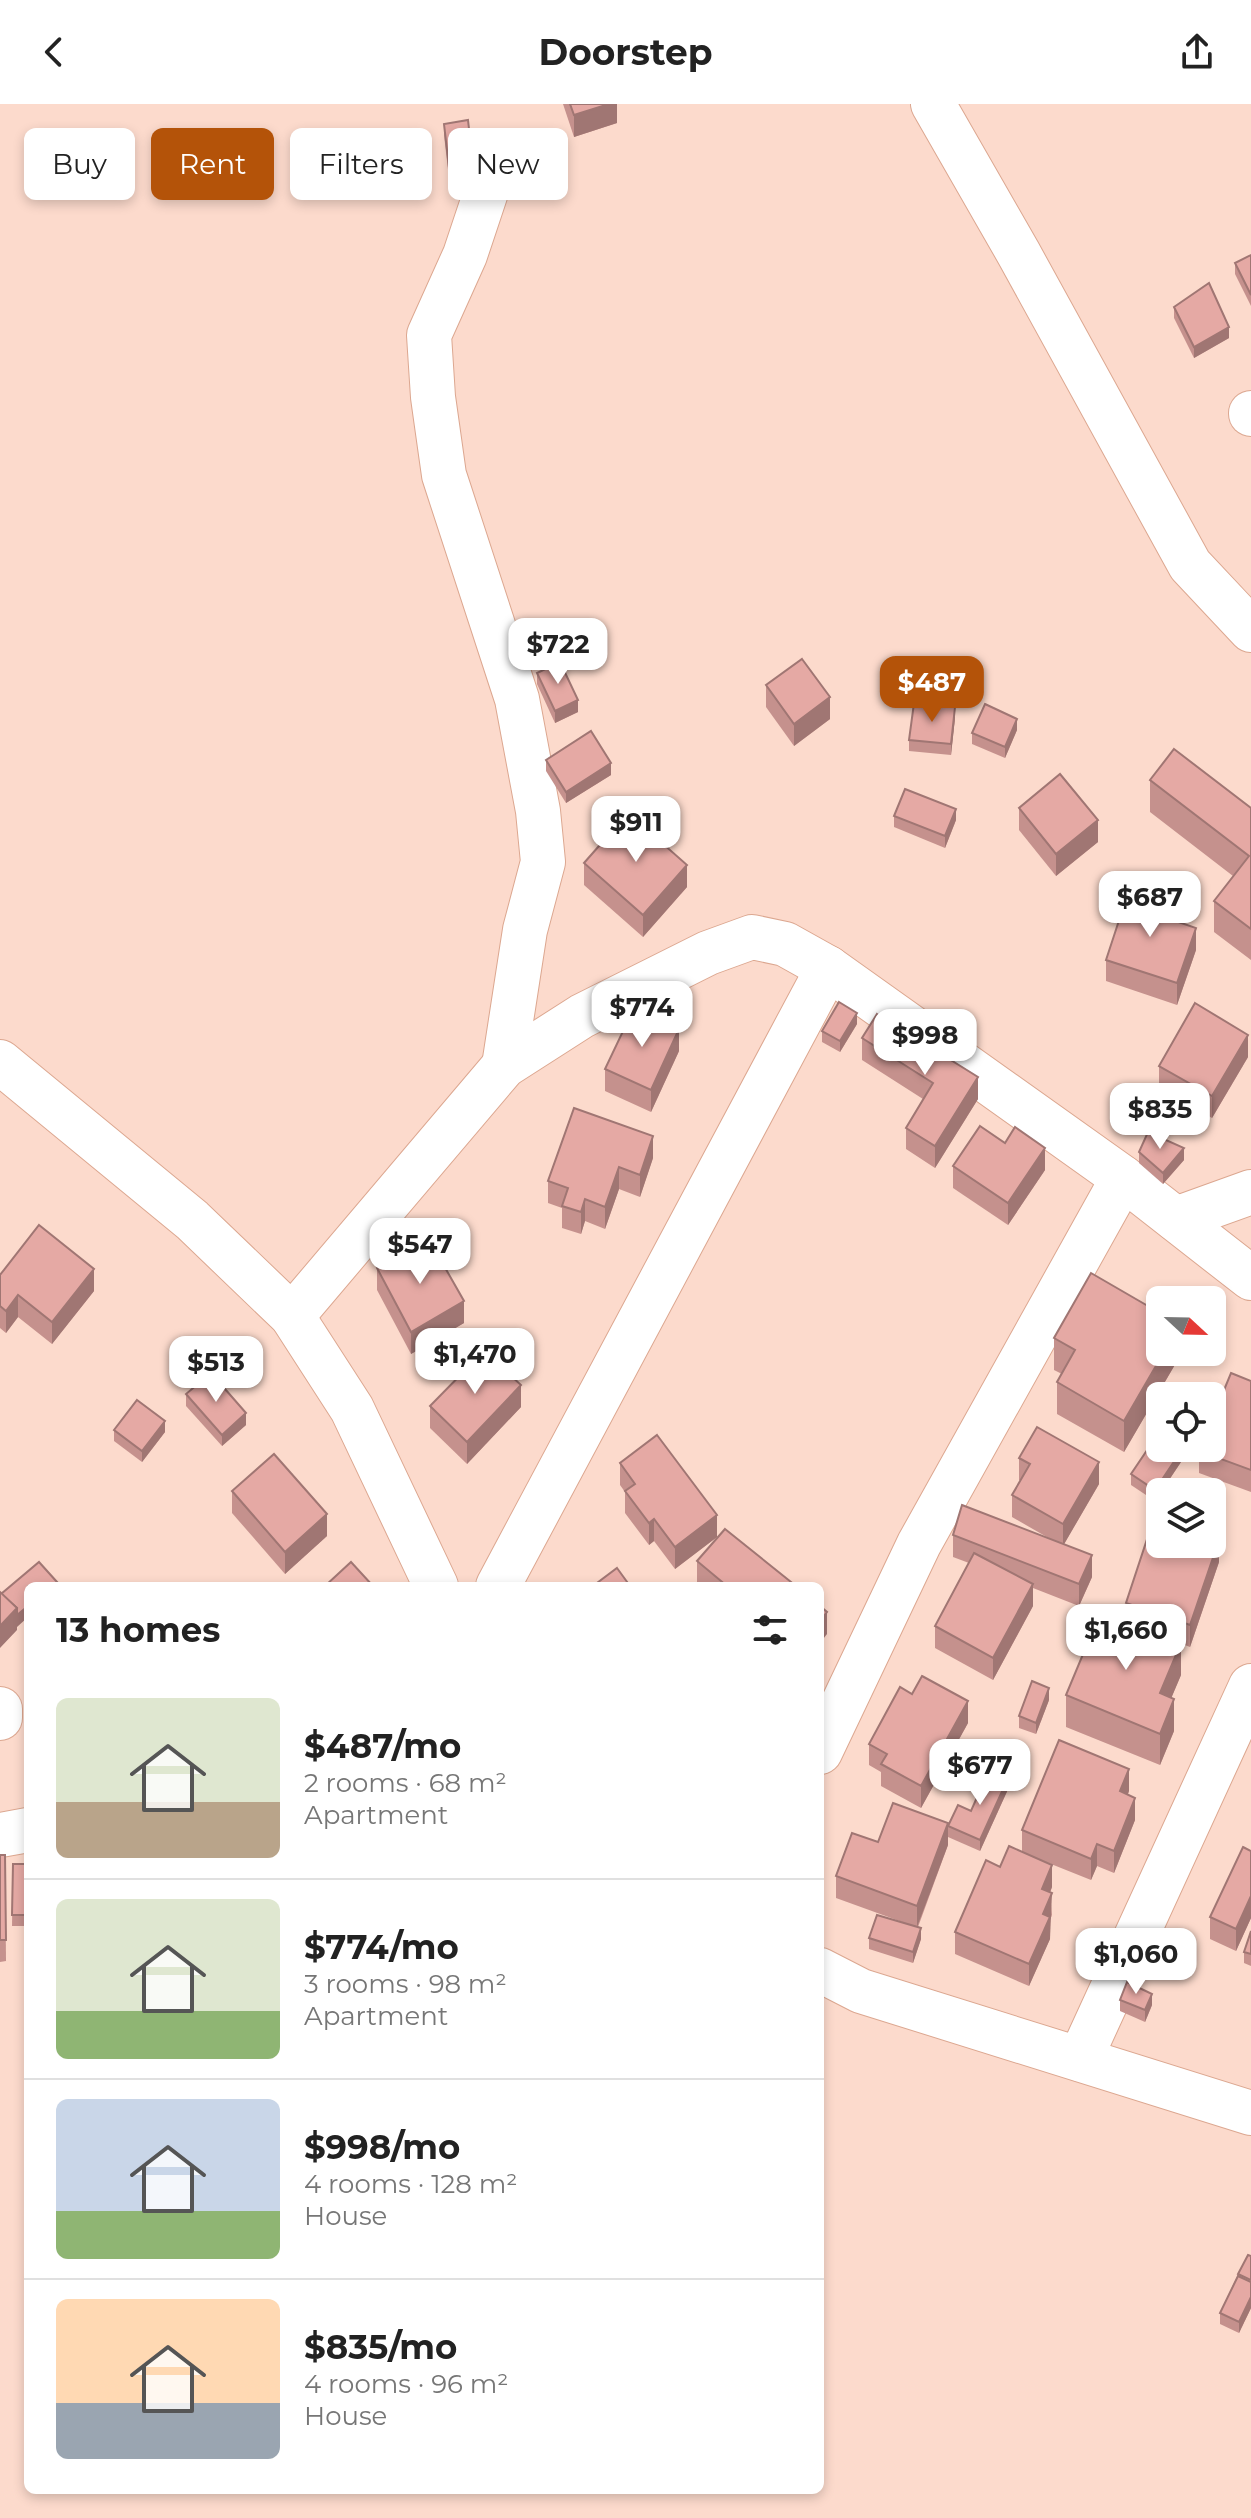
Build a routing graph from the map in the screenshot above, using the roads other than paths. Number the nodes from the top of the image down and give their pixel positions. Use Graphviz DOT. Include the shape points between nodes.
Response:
graph roads {
  1 [pos="938,106"];
  2 [pos="483,200"];
  3 [pos="1251,630"];
  4 [pos="828,968"];
  5 [pos="0,1062"];
  6 [pos="504,1066"];
  7 [pos="1123,1178"];
  8 [pos="1251,1192"];
  9 [pos="1176,1219"];
  10 [pos="1251,1278"];
  11 [pos="292,1316"];
  12 [pos="434,1582"];
  13 [pos="500,1582"];
  14 [pos="1251,1686"];
  15 [pos="0,1709"];
  16 [pos="0,1718"];
  17 [pos="824,1744"];
  18 [pos="24,1831"];
  19 [pos="0,1835"];
  20 [pos="824,1972"];
  21 [pos="1080,2059"];
  22 [pos="1251,2113"];
  1 -- 3 [label="street" via="1190,565"];
  2 -- 6 [label="street" via="429,335 444,475 517,699 538,811 543,862 525,930"];
  4 -- 6 [label="street" via="785,944 752,937 708,953 582,1016"];
  4 -- 7 [label="street"];
  4 -- 13 [label="street"];
  5 -- 11 [label="street" via="192,1220"];
  6 -- 11 [label="street"];
  7 -- 9 [label="street"];
  7 -- 17 [label="street" via="919,1544"];
  8 -- 9 [label="street"];
  9 -- 10 [label="street"];
  11 -- 12 [label="street" via="352,1409"];
  14 -- 21 [label="street"];
  15 -- 16 [label="street"];
  18 -- 19 [label="street"];
  20 -- 21 [label="street" via="861,1991"];
  21 -- 22 [label="street"];
}
